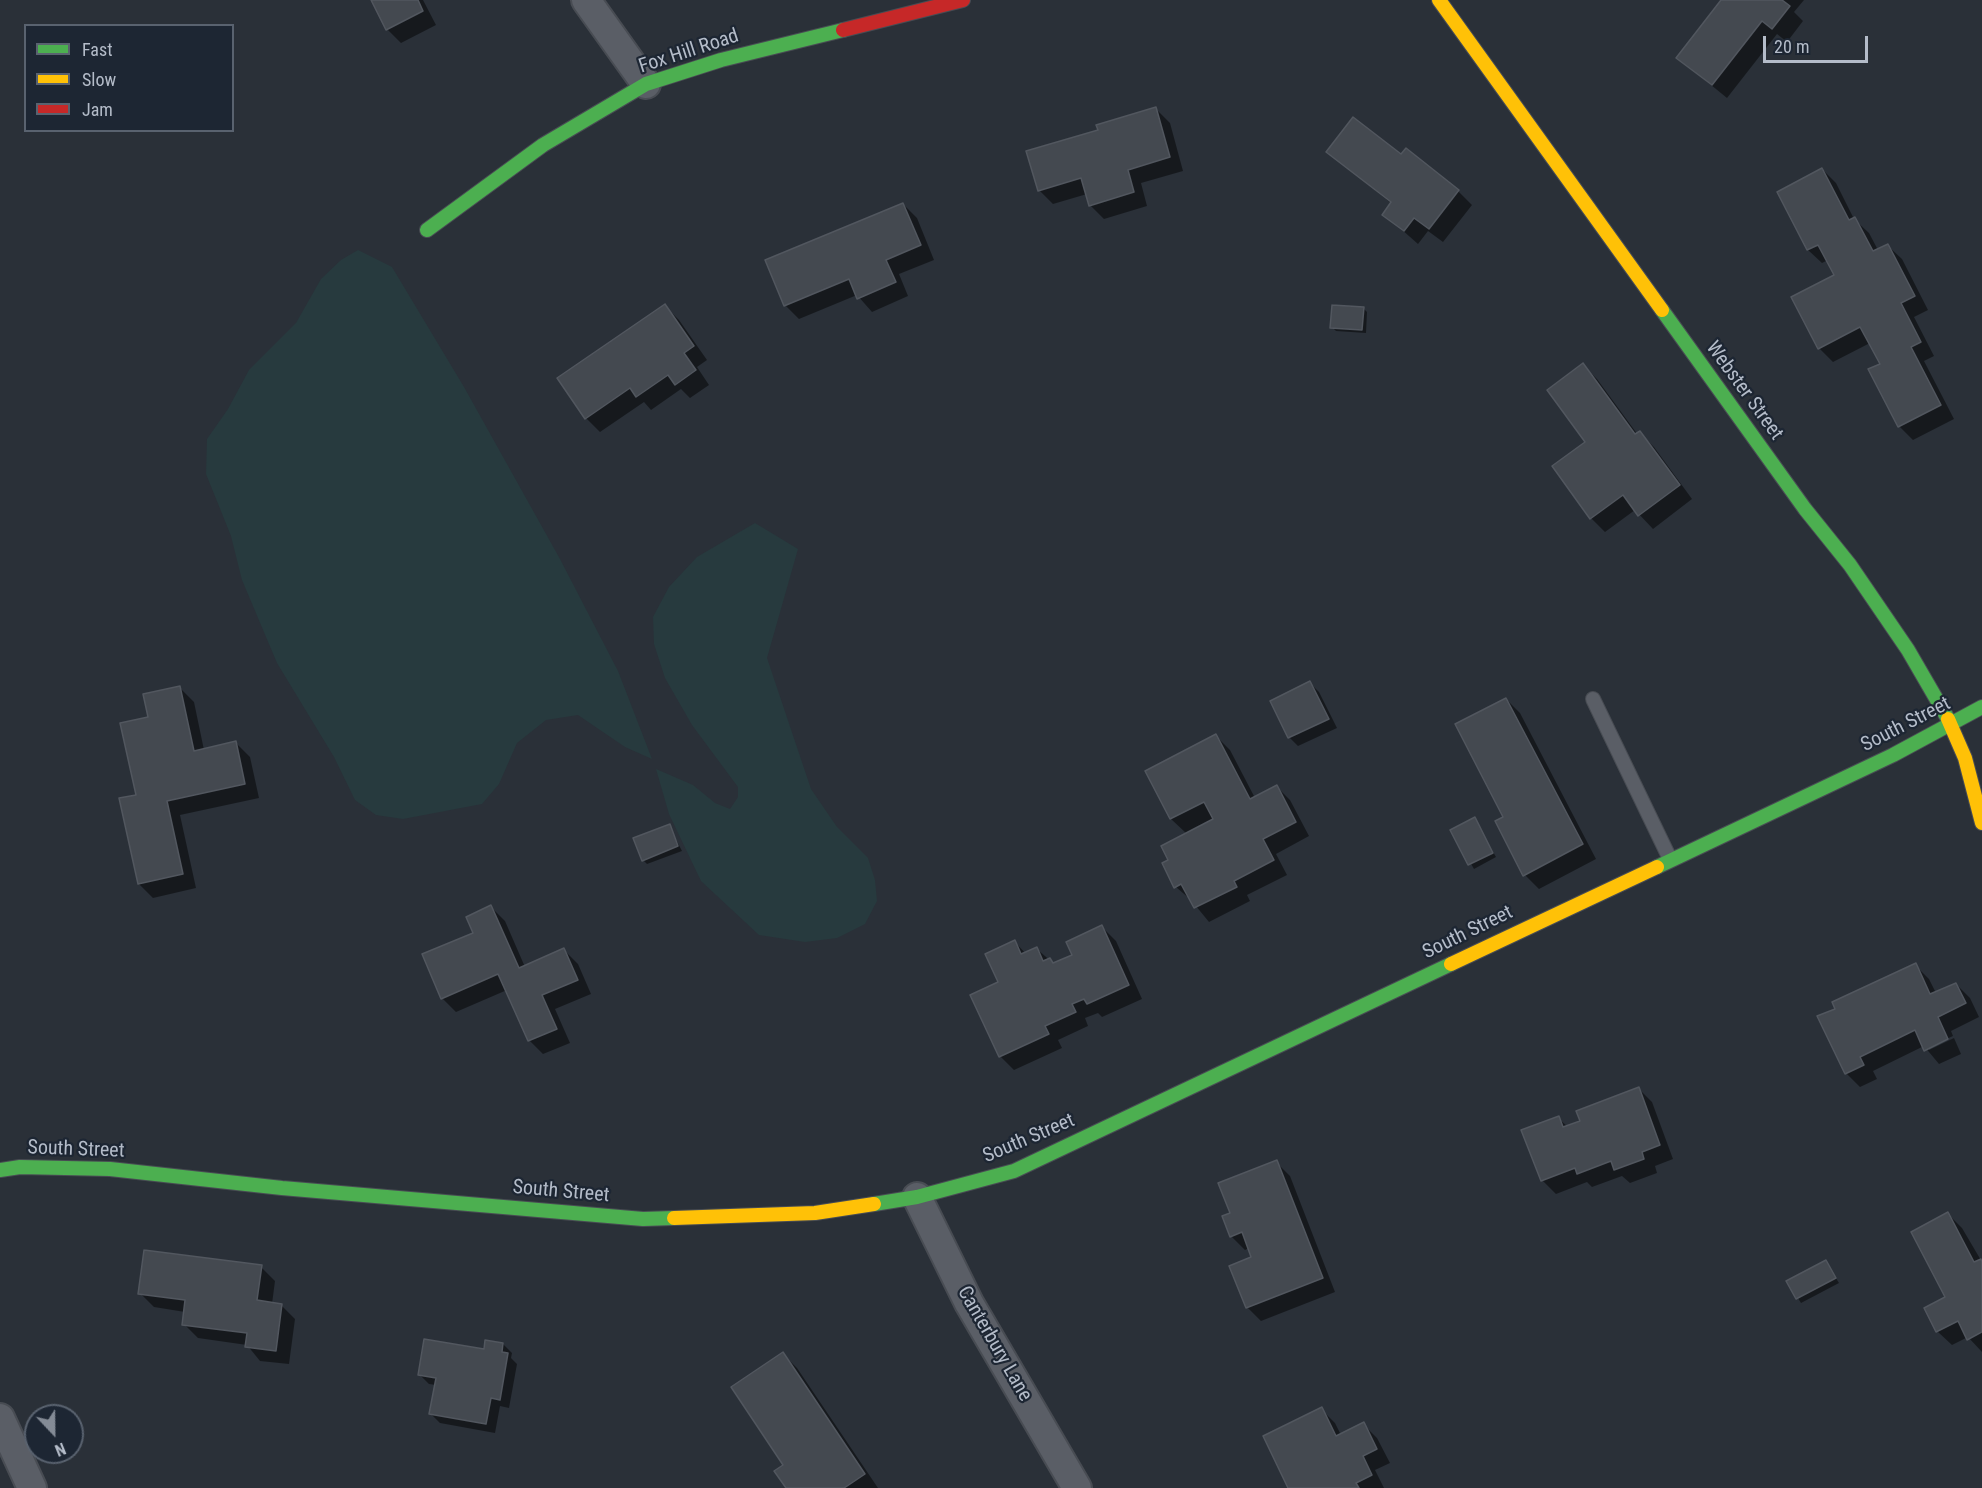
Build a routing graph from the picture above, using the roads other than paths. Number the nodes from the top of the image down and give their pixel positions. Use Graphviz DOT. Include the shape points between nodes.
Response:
graph roads {
  1 [pos="586,0"];
  2 [pos="963,0"];
  3 [pos="1439,0"];
  4 [pos="646,84"];
  5 [pos="427,230"];
  6 [pos="1593,699"];
  7 [pos="1982,707"];
  8 [pos="1951,724"];
  9 [pos="1982,823"];
  10 [pos="1670,860"];
  11 [pos="0,1170"];
  12 [pos="917,1197"];
  13 [pos="0,1418"];
  14 [pos="32,1488"];
  15 [pos="1077,1488"];
  1 -- 4 [label="street"];
  2 -- 4 [label="street, Fox Hill Road" via="721,60"];
  3 -- 8 [label="street, Webster Street" via="1805,509 1851,565 1933,689"];
  4 -- 5 [label="street, Fox Hill Road" via="543,145"];
  6 -- 10 [label="lane"];
  7 -- 8 [label="street, South Street"];
  8 -- 9 [label="street, Webster Street" via="1965,758"];
  8 -- 10 [label="street, South Street"];
  10 -- 12 [label="street, South Street" via="1014,1171"];
  11 -- 12 [label="street, South Street" via="110,1168 282,1188 643,1219 815,1213"];
  12 -- 15 [label="street, Canterbury Lane" via="969,1303"];
  13 -- 14 [label="street"];
}
